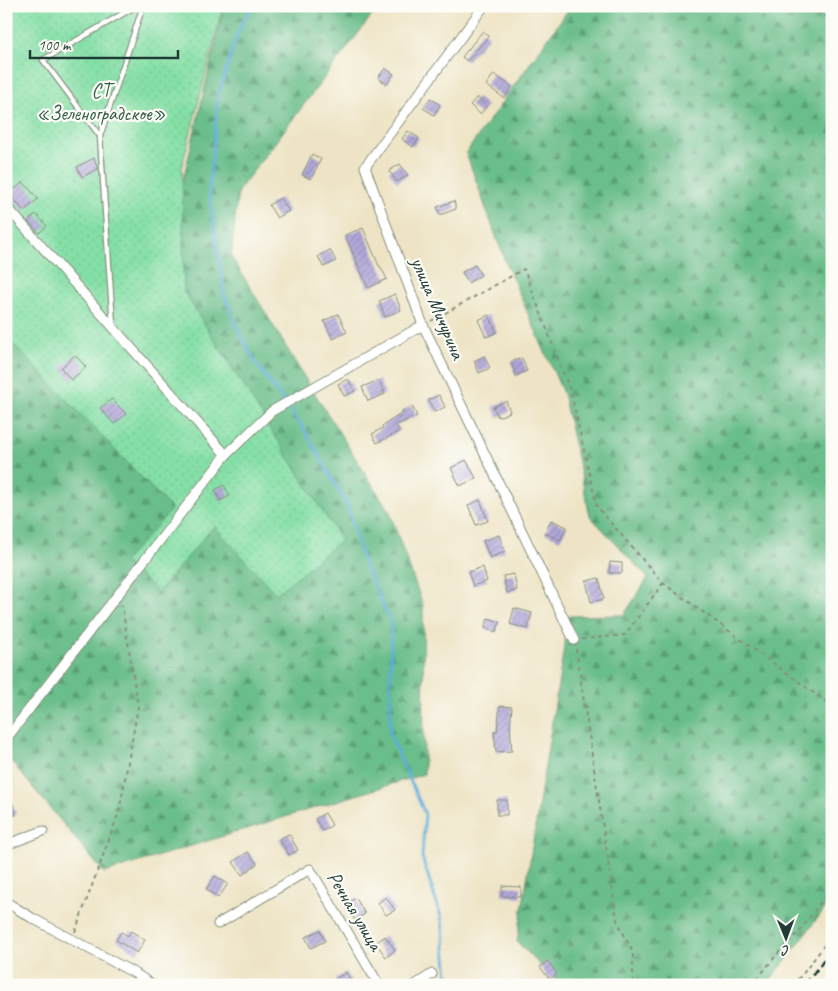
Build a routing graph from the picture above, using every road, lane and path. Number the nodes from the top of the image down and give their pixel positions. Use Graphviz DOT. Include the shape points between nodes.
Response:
graph roads {
  1 [pos="136,6"];
  2 [pos="143,6"];
  3 [pos="484,6"];
  4 [pos="812,6"];
  5 [pos="832,21"];
  6 [pos="100,136"];
  7 [pos="6,206"];
  8 [pos="423,325"];
  9 [pos="113,327"];
  10 [pos="226,455"];
  11 [pos="663,583"];
  12 [pos="120,592"];
  13 [pos="574,640"];
  14 [pos="832,706"];
  15 [pos="6,739"];
  16 [pos="43,831"];
  17 [pos="6,845"];
  18 [pos="832,886"];
  19 [pos="6,902"];
  20 [pos="218,924"];
  21 [pos="832,935"];
  22 [pos="73,939"];
  23 [pos="432,974"];
  24 [pos="152,985"];
  25 [pos="379,985"];
  26 [pos="415,985"];
  27 [pos="633,985"];
  28 [pos="752,985"];
  29 [pos="792,985"];
  1 -- 6 [label="lane" via="43,60"];
  2 -- 6 [label="lane"];
  3 -- 8 [label="street, улица Мичурина" via="365,167"];
  4 -- 5 [label="path"];
  6 -- 9 [label="lane"];
  7 -- 9 [label="street"];
  8 -- 10 [label="street" via="272,411"];
  8 -- 11 [label="path" via="524,269 571,393 597,507"];
  8 -- 13 [label="street, улица Мичурина"];
  9 -- 10 [label="street"];
  10 -- 12 [label="street"];
  11 -- 13 [label="path" via="625,635"];
  11 -- 14 [label="path"];
  12 -- 15 [label="street"];
  12 -- 22 [label="path" via="138,707 119,812"];
  13 -- 27 [label="path" via="617,920 633,953"];
  16 -- 17 [label="street"];
  18 -- 28 [label="path" via="800,930"];
  19 -- 22 [label="street"];
  20 -- 25 [label="street, Речная улица" via="310,869"];
  21 -- 29 [label="path"];
  22 -- 24 [label="street"];
  23 -- 26 [label="street"];
}
